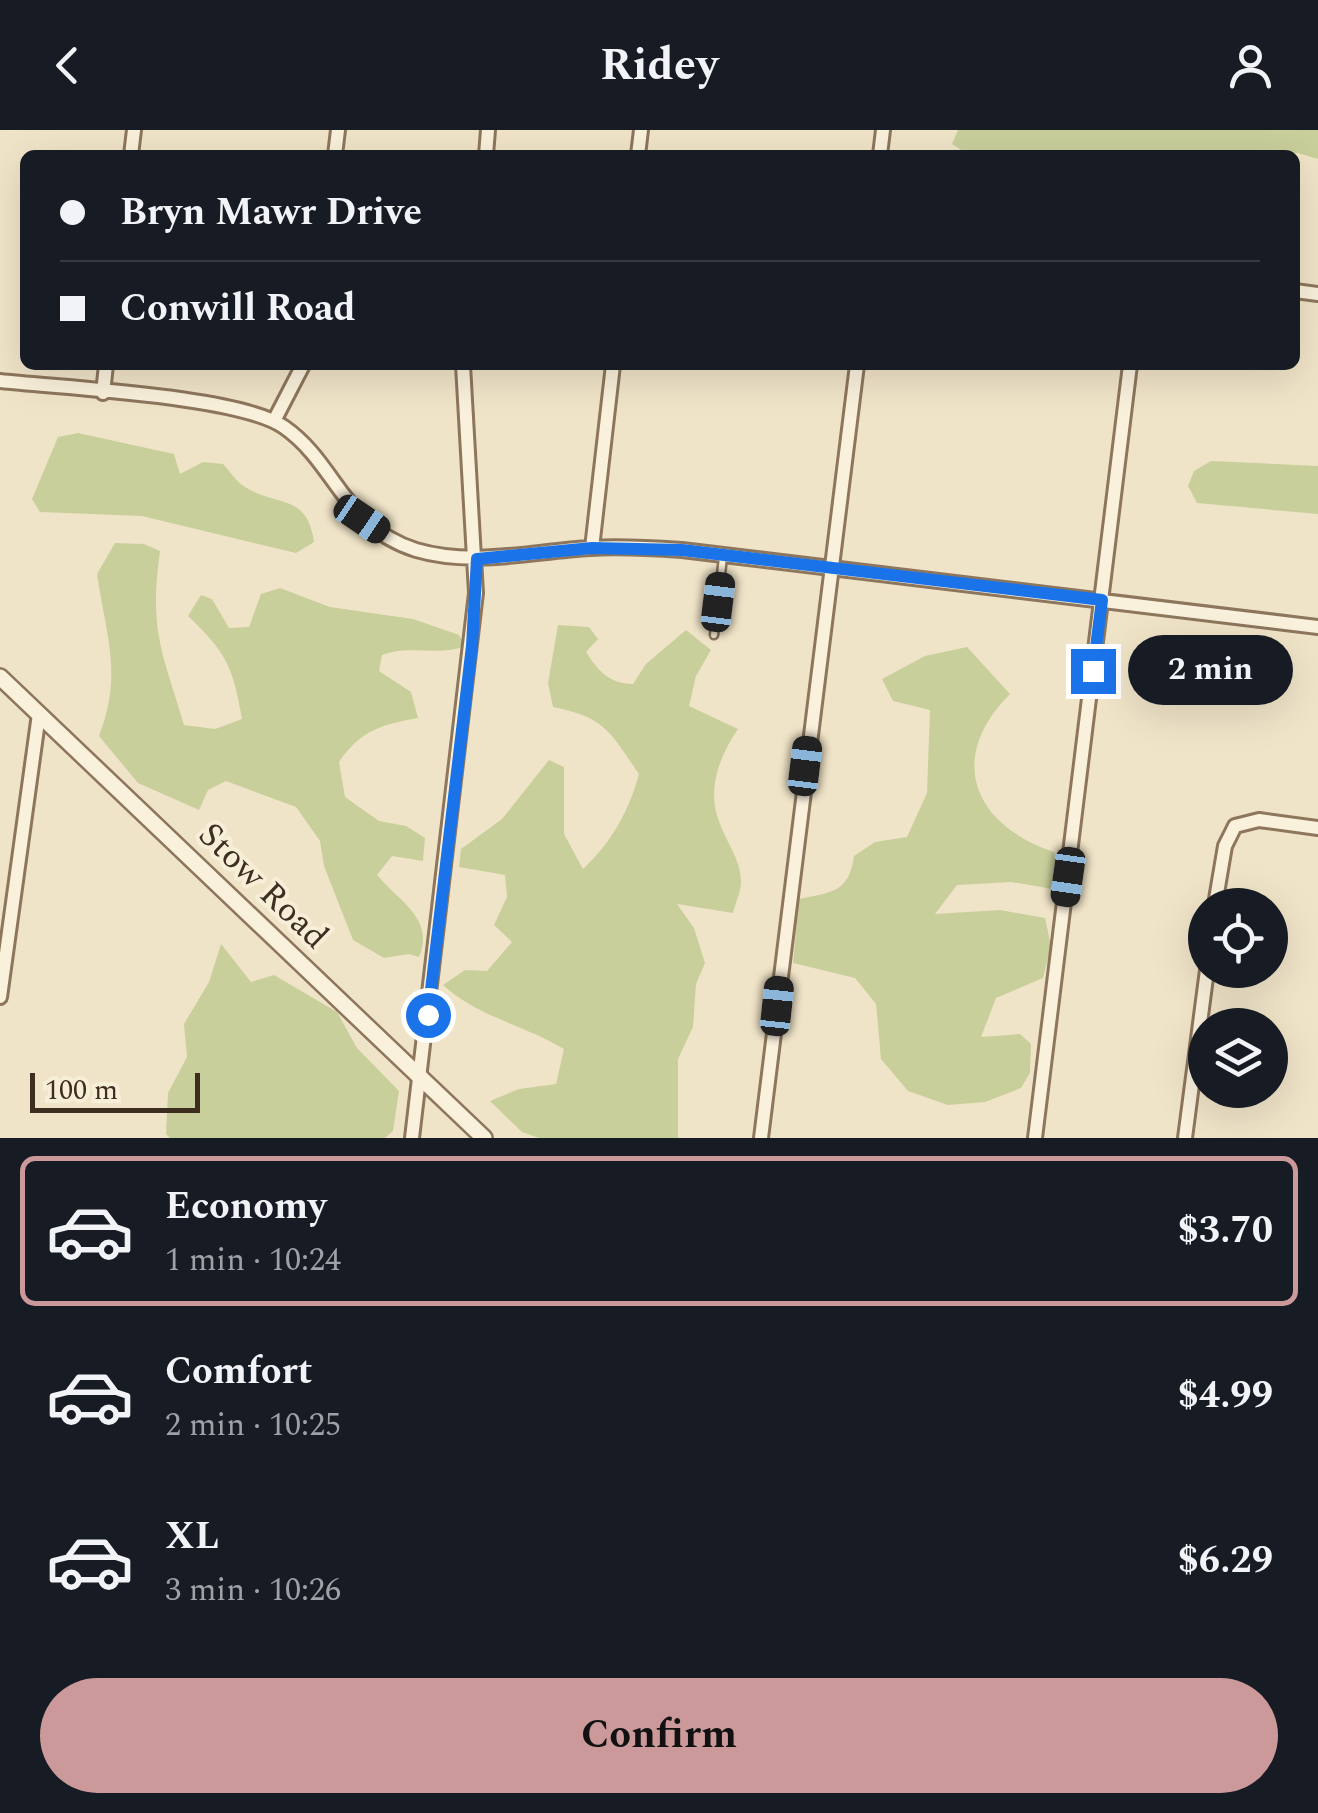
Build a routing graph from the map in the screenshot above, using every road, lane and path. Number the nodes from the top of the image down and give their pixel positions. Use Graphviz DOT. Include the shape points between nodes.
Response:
graph roads {
  1 [pos="105,370"];
  2 [pos="300,370"];
  3 [pos="463,370"];
  4 [pos="612,370"];
  5 [pos="856,370"];
  6 [pos="1129,370"];
  7 [pos="0,381"];
  8 [pos="103,393"];
  9 [pos="274,421"];
  10 [pos="592,548"];
  11 [pos="724,554"];
  12 [pos="477,559"];
  13 [pos="833,567"];
  14 [pos="1102,600"];
  15 [pos="1318,627"];
  16 [pos="714,636"];
  17 [pos="0,678"];
  18 [pos="39,714"];
  19 [pos="1318,828"];
  20 [pos="1218,888"];
  21 [pos="1205,988"];
  22 [pos="0,997"];
  23 [pos="420,1078"];
  24 [pos="412,1138"];
  25 [pos="484,1138"];
  26 [pos="761,1138"];
  27 [pos="1035,1138"];
  28 [pos="1185,1138"];
  1 -- 8 [label="street"];
  2 -- 9 [label="street"];
  3 -- 12 [label="street"];
  4 -- 10 [label="street"];
  5 -- 13 [label="street"];
  6 -- 14 [label="street"];
  7 -- 8 [label="street"];
  8 -- 9 [label="street" via="240,409"];
  9 -- 12 [label="street" via="298,438 347,504 377,529 413,548"];
  10 -- 11 [label="street"];
  10 -- 12 [label="street"];
  11 -- 13 [label="street"];
  11 -- 16 [label="lane"];
  12 -- 23 [label="street"];
  13 -- 14 [label="street"];
  13 -- 26 [label="street"];
  14 -- 15 [label="street"];
  14 -- 27 [label="street"];
  17 -- 18 [label="street, Stow Road"];
  18 -- 22 [label="street"];
  18 -- 23 [label="street, Stow Road"];
  19 -- 20 [label="street" via="1259,820 1235,826"];
  21 -- 28 [label="street"];
  23 -- 24 [label="street"];
  23 -- 25 [label="street, Stow Road"];
}
